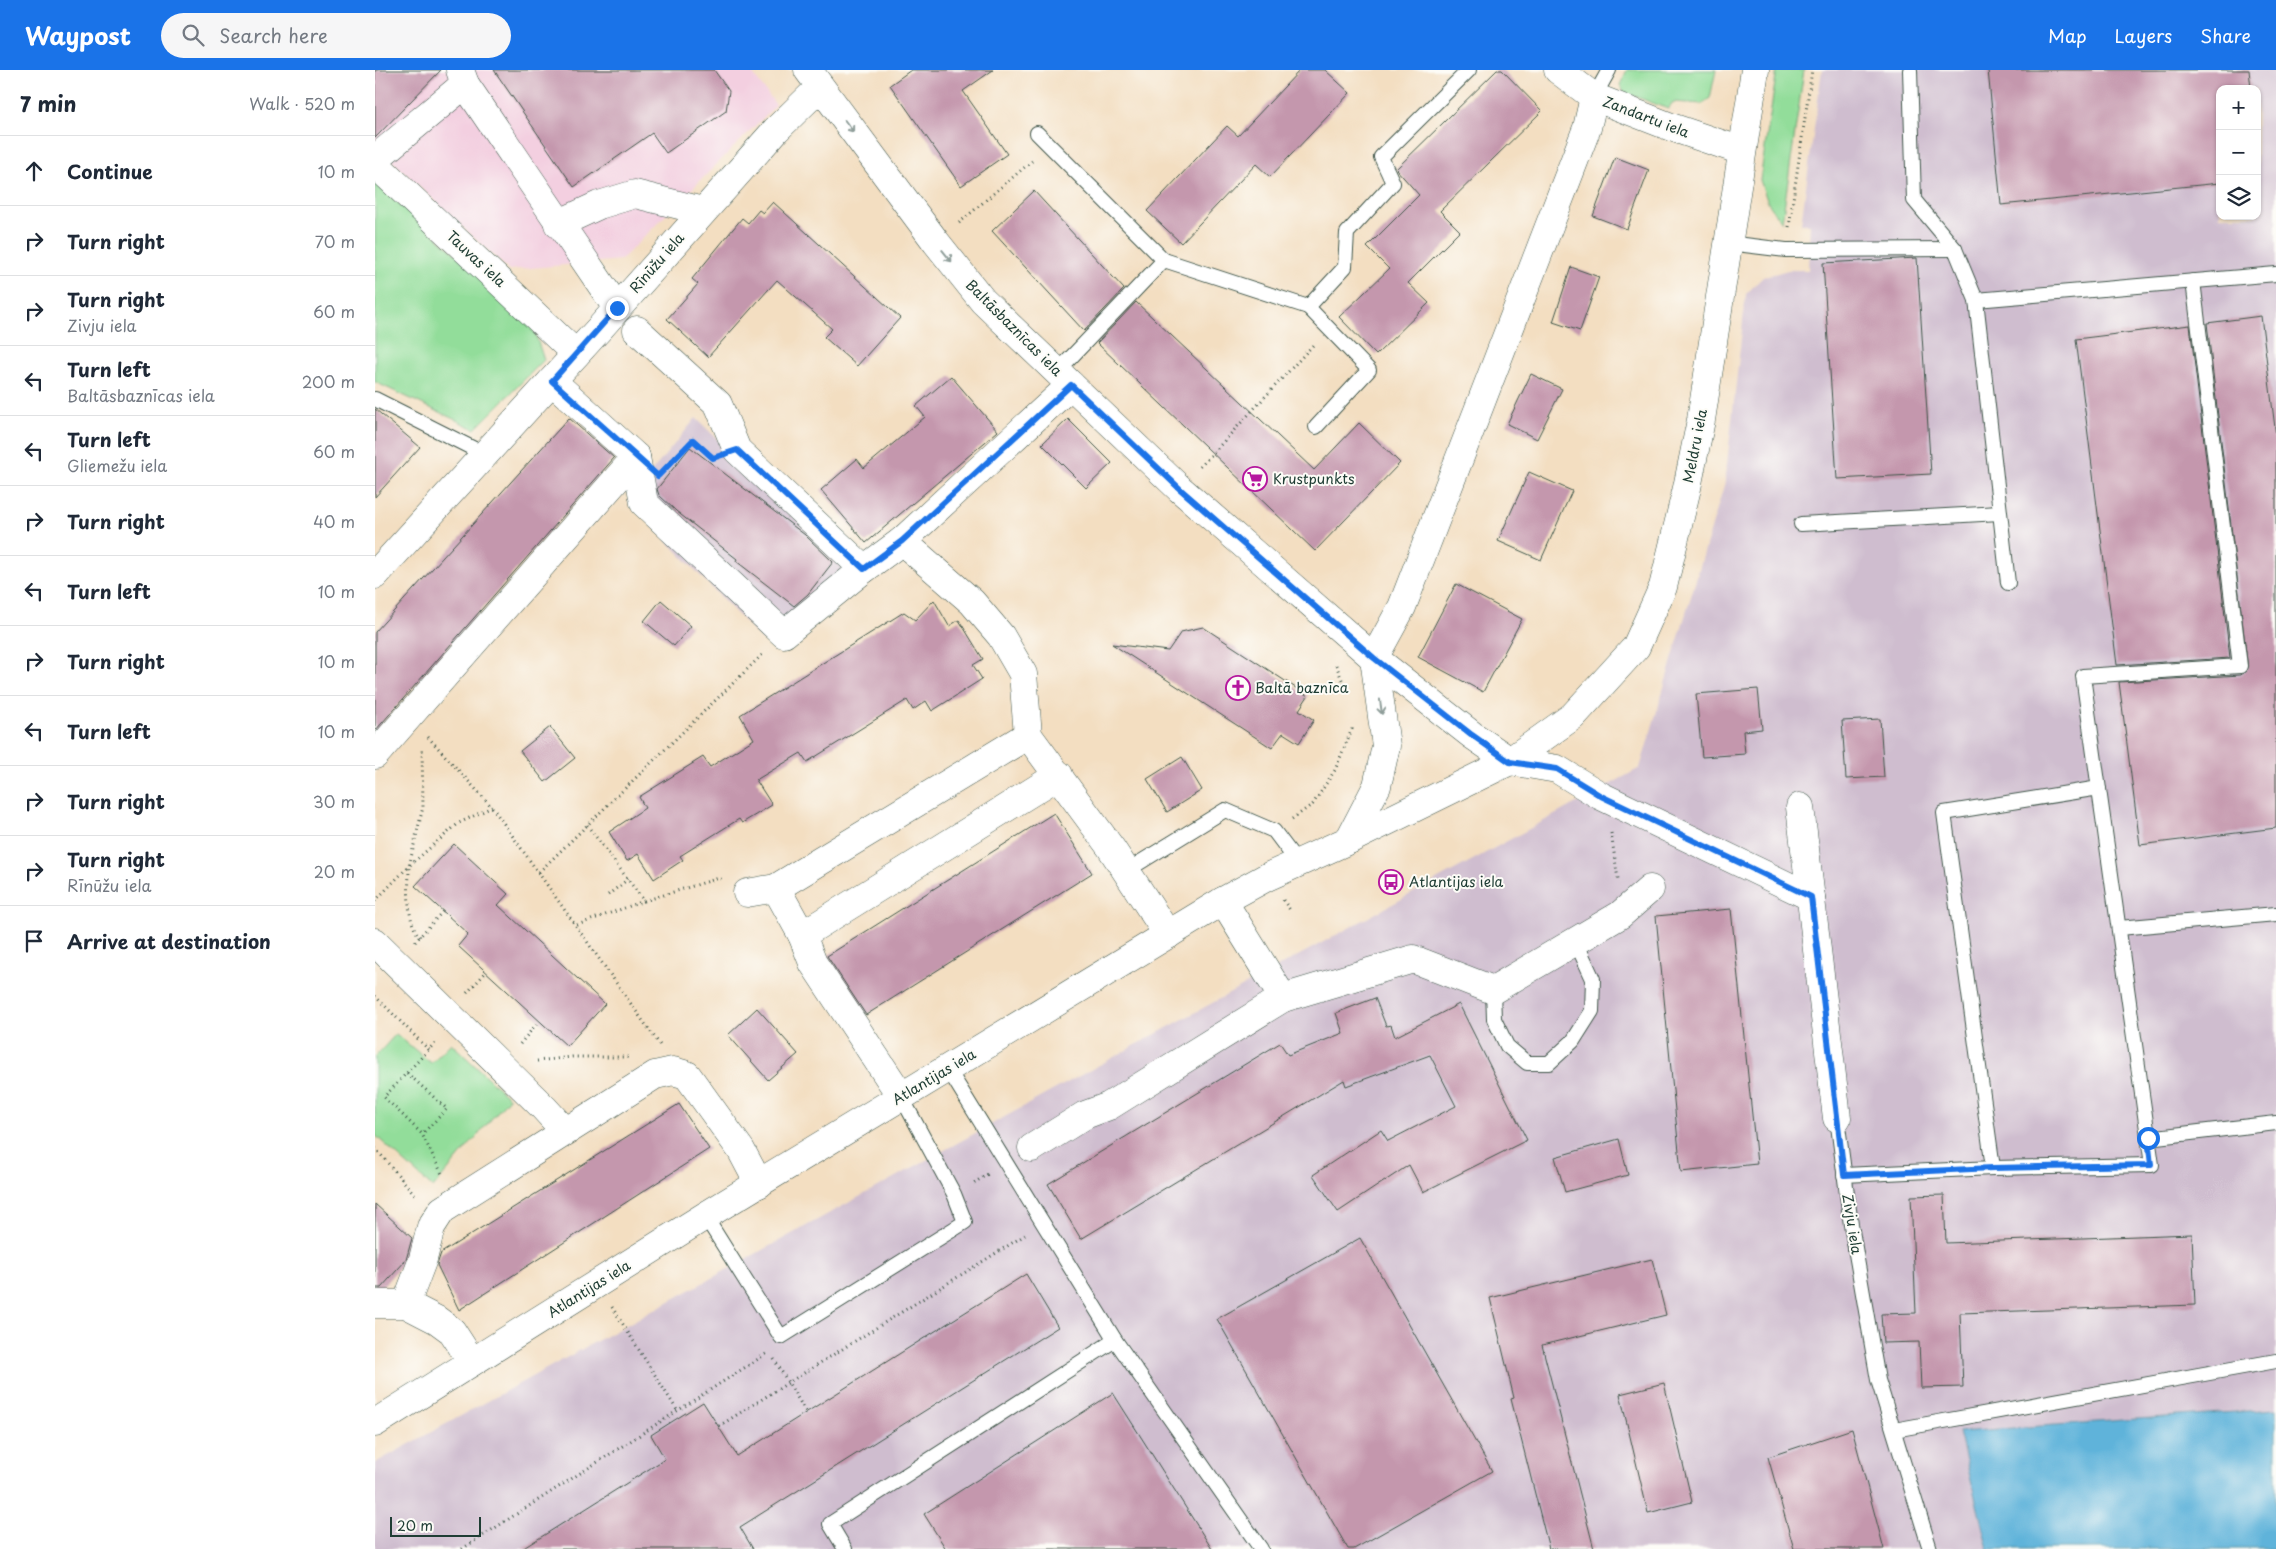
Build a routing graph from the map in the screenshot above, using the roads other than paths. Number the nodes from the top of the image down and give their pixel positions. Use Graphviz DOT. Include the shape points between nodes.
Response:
graph roads {
  1 [pos="1469,70"];
  2 [pos="1558,70"];
  3 [pos="1609,70"];
  4 [pos="1755,70"];
  5 [pos="1910,70"];
  6 [pos="463,77"];
  7 [pos="814,78"];
  8 [pos="1594,97"];
  9 [pos="1037,133"];
  10 [pos="1742,151"];
  11 [pos="375,159"];
  12 [pos="375,164"];
  13 [pos="703,211"];
  14 [pos="558,224"];
  15 [pos="1727,243"];
  16 [pos="1955,249"];
  17 [pos="1164,260"];
  18 [pos="2276,274"];
  19 [pos="2193,281"];
  20 [pos="1976,300"];
  21 [pos="617,308"];
  22 [pos="1308,308"];
  23 [pos="637,330"];
  24 [pos="576,354"];
  25 [pos="1064,379"];
  26 [pos="552,381"];
  27 [pos="375,399"];
  28 [pos="1317,427"];
  29 [pos="486,454"];
  30 [pos="636,458"];
  31 [pos="2000,514"];
  32 [pos="1801,524"];
  33 [pos="902,541"];
  34 [pos="864,569"];
  35 [pos="375,575"];
  36 [pos="2008,583"];
  37 [pos="1374,658"];
  38 [pos="1028,735"];
  39 [pos="375,755"];
  40 [pos="1510,762"];
  41 [pos="1059,775"];
  42 [pos="2099,788"];
  43 [pos="1800,807"];
  44 [pos="1349,840"];
  45 [pos="1298,863"];
  46 [pos="1126,871"];
  47 [pos="776,888"];
  48 [pos="1649,889"];
  49 [pos="747,893"];
  50 [pos="1811,897"];
  51 [pos="1223,901"];
  52 [pos="2276,914"];
  53 [pos="2119,928"];
  54 [pos="803,935"];
  55 [pos="1167,935"];
  56 [pos="375,942"];
  57 [pos="1576,942"];
  58 [pos="1493,990"];
  59 [pos="1283,998"];
  60 [pos="948,1069"];
  61 [pos="901,1096"];
  62 [pos="1837,1118"];
  63 [pos="2276,1123"];
  64 [pos="565,1132"];
  65 [pos="2148,1138"];
  66 [pos="1032,1148"];
  67 [pos="1993,1168"];
  68 [pos="1844,1175"];
  69 [pos="759,1184"];
  70 [pos="705,1216"];
  71 [pos="375,1304"];
  72 [pos="407,1304"];
  73 [pos="1115,1340"];
  74 [pos="2276,1361"];
  75 [pos="472,1362"];
  76 [pos="375,1423"];
  77 [pos="1894,1430"];
  78 [pos="845,1549"];
  79 [pos="1261,1549"];
  80 [pos="1930,1549"];
  1 -- 22 [label="lane" via="1381,157 1393,183 1347,233 1345,266"];
  2 -- 8 [label="street, Zandartu iela"];
  3 -- 8 [label="lane"];
  4 -- 10 [label="street, Meldru iela"];
  5 -- 16 [label="lane" via="1914,200"];
  6 -- 11 [label="street"];
  6 -- 14 [label="street"];
  7 -- 13 [label="street, Rīnūžu iela" via="776,130"];
  7 -- 25 [label="street, Baltāsbaznīcas iela, one-way" via="983,301"];
  8 -- 10 [label="street, Zandartu iela"];
  8 -- 37 [label="street" via="1587,128 1402,607"];
  9 -- 17 [label="lane"];
  10 -- 15 [label="street, Meldru iela"];
  12 -- 24 [label="street, Tauvas iela"];
  13 -- 14 [label="street" via="635,194 599,205"];
  13 -- 21 [label="street, Rīnūžu iela"];
  14 -- 21 [label="street"];
  15 -- 16 [label="lane" via="1786,250"];
  15 -- 40 [label="street, Meldru iela" via="1701,420 1663,587 1636,647 1573,716"];
  16 -- 20 [label="lane"];
  17 -- 22 [label="lane"];
  17 -- 25 [label="lane"];
  18 -- 19 [label="lane"];
  19 -- 20 [label="lane"];
  19 -- 42 [label="lane" via="2240,666 2083,676"];
  20 -- 31 [label="lane"];
  21 -- 24 [label="street, Rīnūžu iela"];
  22 -- 28 [label="lane" via="1369,370"];
  23 -- 34 [label="street" via="718,404 737,450"];
  24 -- 26 [label="street, Rīnūžu iela"];
  25 -- 33 [label="street"];
  25 -- 37 [label="street, Baltāsbaznīcas iela" via="1180,489"];
  26 -- 29 [label="street, Rīnūžu iela"];
  26 -- 30 [label="street"];
  27 -- 29 [label="lane"];
  29 -- 35 [label="street, Rīnūžu iela"];
  30 -- 34 [label="street" via="644,502 784,634"];
  30 -- 39 [label="street" via="416,724"];
  31 -- 32 [label="lane"];
  31 -- 36 [label="lane"];
  33 -- 34 [label="street"];
  33 -- 38 [label="street" via="972,602 1001,636 1023,674"];
  37 -- 40 [label="street, Baltāsbaznīcas iela"];
  37 -- 44 [label="street, one-way" via="1386,746 1377,786"];
  38 -- 41 [label="street"];
  38 -- 47 [label="street"];
  40 -- 44 [label="street, Atlantijas iela"];
  40 -- 50 [label="street, Baltāsbaznīcas iela" via="1557,769 1601,796"];
  41 -- 46 [label="street"];
  41 -- 54 [label="street"];
  42 -- 53 [label="lane"];
  42 -- 67 [label="lane" via="1944,813"];
  43 -- 50 [label="street, Zivju iela"];
  44 -- 45 [label="street, Atlantijas iela"];
  45 -- 46 [label="lane" via="1274,831 1225,810"];
  45 -- 51 [label="street, Atlantijas iela"];
  46 -- 55 [label="street"];
  47 -- 49 [label="street"];
  47 -- 54 [label="street"];
  48 -- 57 [label="street" via="1620,914"];
  50 -- 62 [label="street, Zivju iela"];
  51 -- 55 [label="street, Atlantijas iela"];
  51 -- 59 [label="street"];
  52 -- 53 [label="lane"];
  53 -- 65 [label="lane"];
  54 -- 61 [label="street" via="813,963"];
  55 -- 60 [label="street, Atlantijas iela"];
  56 -- 64 [label="street" via="396,962 459,1009"];
  57 -- 58 [label="street"];
  57 -- 58 [label="lane" via="1593,979 1592,1011 1573,1041 1549,1063 1527,1063 1507,1046 1494,1019"];
  58 -- 59 [label="street" via="1413,959"];
  59 -- 66 [label="street" via="1109,1106 1085,1115"];
  60 -- 61 [label="street, Atlantijas iela"];
  60 -- 73 [label="lane"];
  61 -- 69 [label="street, Atlantijas iela"];
  61 -- 70 [label="lane" via="954,1194 965,1222 781,1337"];
  62 -- 68 [label="lane, Zivju iela"];
  63 -- 65 [label="lane"];
  64 -- 69 [label="street" via="655,1075 673,1071 687,1074 741,1150"];
  64 -- 72 [label="street" via="447,1208 431,1227"];
  65 -- 67 [label="lane" via="2151,1165"];
  67 -- 68 [label="lane"];
  68 -- 77 [label="lane, Zivju iela" via="1878,1380"];
  69 -- 70 [label="street, Atlantijas iela"];
  70 -- 75 [label="street, Atlantijas iela"];
  71 -- 72 [label="street"];
  72 -- 75 [label="street" via="452,1331"];
  73 -- 78 [label="lane" via="830,1524"];
  73 -- 79 [label="lane"];
  74 -- 77 [label="lane"];
  75 -- 76 [label="street, Atlantijas iela"];
  77 -- 80 [label="lane, Zivju iela"];
}
